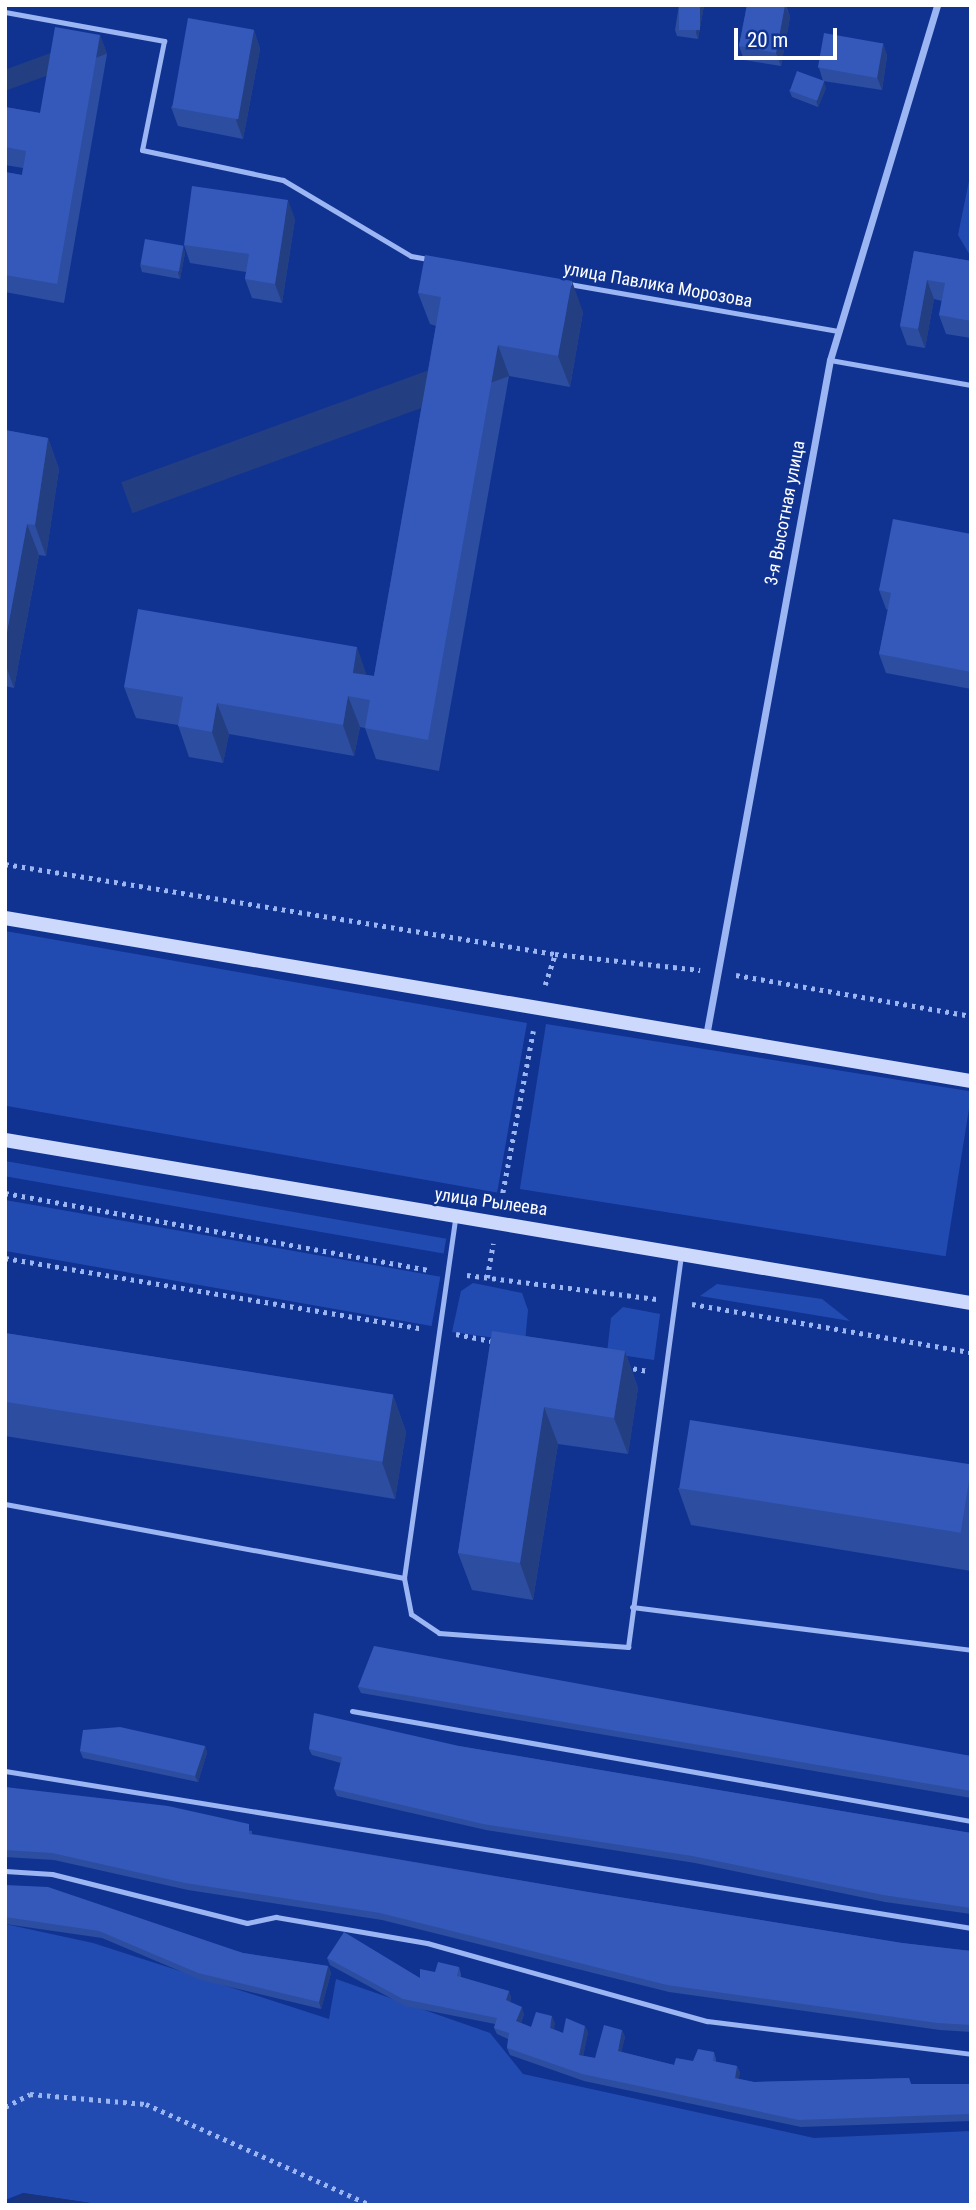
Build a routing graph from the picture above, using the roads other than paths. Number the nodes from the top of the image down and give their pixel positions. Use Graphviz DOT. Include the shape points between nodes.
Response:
graph roads {
  1 [pos="937,5"];
  2 [pos="5,12"];
  3 [pos="439,261"];
  4 [pos="561,282"];
  5 [pos="838,331"];
  6 [pos="830,360"];
  7 [pos="971,385"];
  8 [pos="5,918"];
  9 [pos="706,1036"];
  10 [pos="971,1081"];
  11 [pos="5,1140"];
  12 [pos="455,1218"];
  13 [pos="682,1252"];
  14 [pos="971,1303"];
  15 [pos="5,1504"];
  16 [pos="404,1578"];
  17 [pos="632,1607"];
  18 [pos="971,1650"];
  19 [pos="352,1711"];
  20 [pos="5,1771"];
  21 [pos="971,1821"];
  22 [pos="5,1871"];
  23 [pos="971,1928"];
  24 [pos="971,2054"];
  1 -- 5 [label="street, 3-я Высотная улица"];
  2 -- 3 [label="lane" via="164,41 142,150 283,180 411,256"];
  4 -- 5 [label="lane, улица Павлика Морозова"];
  5 -- 6 [label="street, 3-я Высотная улица"];
  6 -- 7 [label="lane"];
  6 -- 9 [label="street, 3-я Высотная улица"];
  8 -- 9 [label="main road"];
  9 -- 10 [label="main road"];
  11 -- 12 [label="main road, улица Рылеева"];
  12 -- 13 [label="main road, улица Рылеева"];
  12 -- 16 [label="lane"];
  13 -- 14 [label="main road, улица Рылеева"];
  13 -- 17 [label="lane"];
  15 -- 16 [label="lane"];
  16 -- 17 [label="lane" via="411,1614 439,1633 628,1647"];
  17 -- 18 [label="lane"];
  19 -- 21 [label="lane"];
  20 -- 23 [label="lane"];
  22 -- 24 [label="lane" via="52,1874 247,1923 276,1917 427,1943 707,2021"];
}
